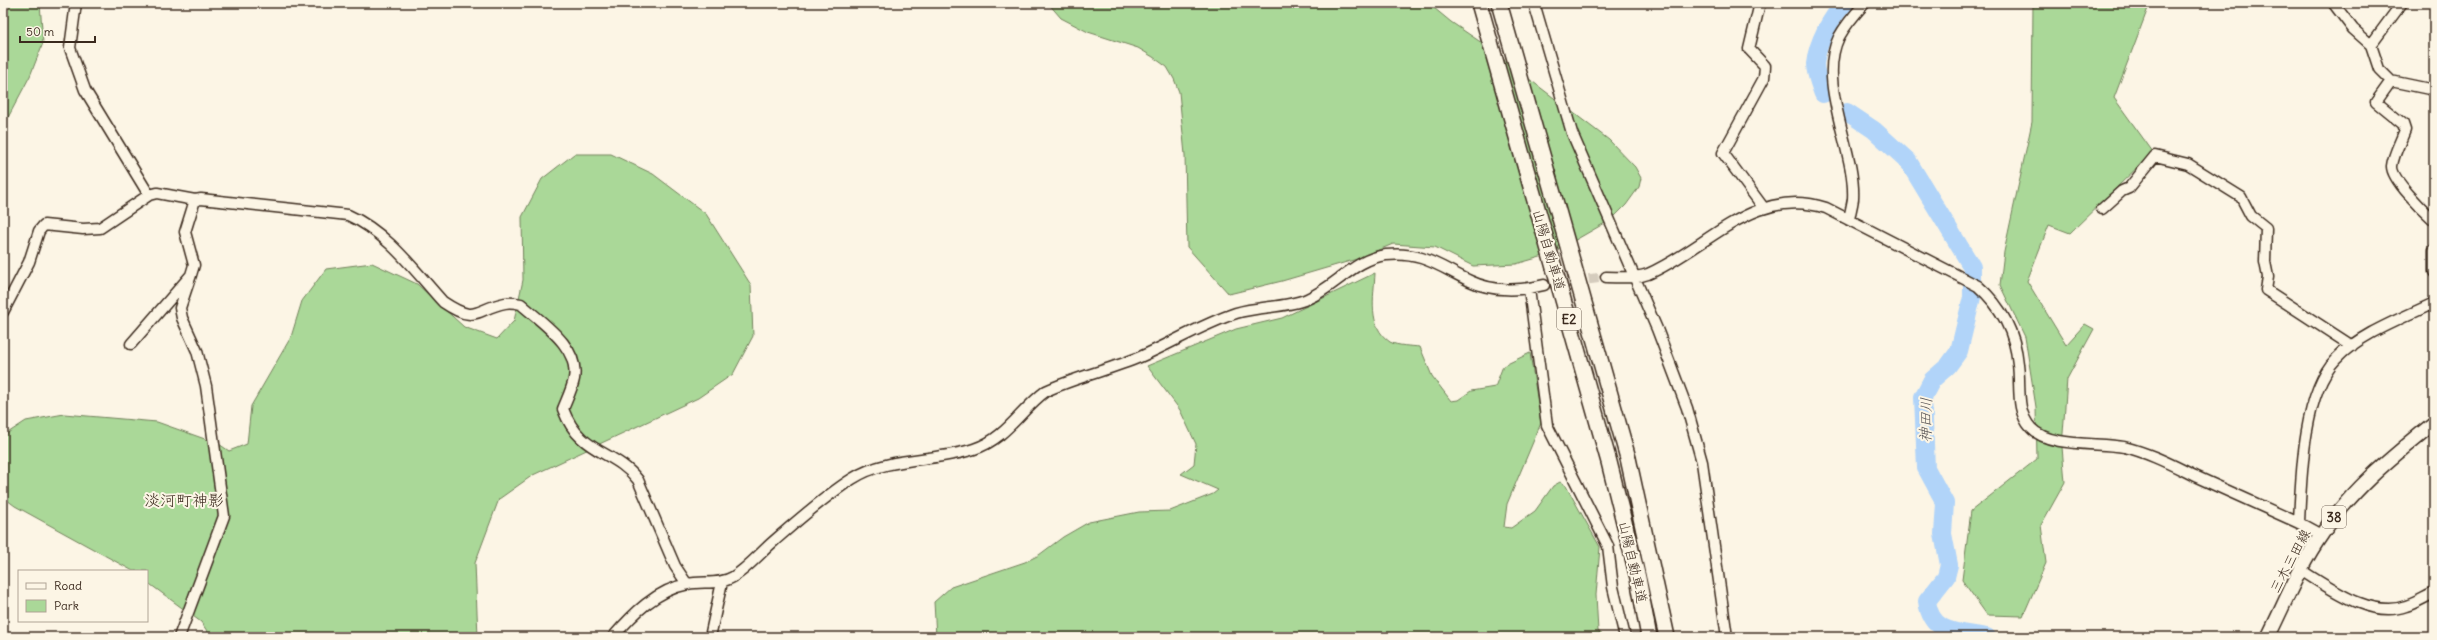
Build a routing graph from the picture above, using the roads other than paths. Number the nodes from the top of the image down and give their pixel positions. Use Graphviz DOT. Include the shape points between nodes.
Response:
graph roads {
  1 [pos="76,3"];
  2 [pos="1479,3"];
  3 [pos="1499,3"];
  4 [pos="1534,3"];
  5 [pos="1760,3"];
  6 [pos="1865,3"];
  7 [pos="2402,3"];
  8 [pos="2334,4"];
  9 [pos="2371,45"];
  10 [pos="2391,81"];
  11 [pos="2434,90"];
  12 [pos="149,195"];
  13 [pos="195,200"];
  14 [pos="1763,208"];
  15 [pos="2102,209"];
  16 [pos="1849,220"];
  17 [pos="2434,220"];
  18 [pos="2434,250"];
  19 [pos="2434,272"];
  20 [pos="191,275"];
  21 [pos="1606,277"];
  22 [pos="1633,277"];
  23 [pos="1544,285"];
  24 [pos="1529,289"];
  25 [pos="2434,303"];
  26 [pos="3,312"];
  27 [pos="130,344"];
  28 [pos="2352,346"];
  29 [pos="2434,423"];
  30 [pos="2299,523"];
  31 [pos="2321,535"];
  32 [pos="2302,571"];
  33 [pos="722,582"];
  34 [pos="687,584"];
  35 [pos="2434,593"];
  36 [pos="179,637"];
  37 [pos="613,637"];
  38 [pos="710,637"];
  39 [pos="1625,637"];
  40 [pos="1649,637"];
  41 [pos="1667,637"];
  42 [pos="1728,637"];
  43 [pos="2268,637"];
  1 -- 12 [label="street" via="70,48 85,90"];
  2 -- 40 [label="highway, 山陽自動車道 / E2" via="1609,462 1638,578"];
  3 -- 41 [label="highway, 山陽自動車道 / E2" via="1628,458"];
  4 -- 22 [label="street" via="1572,133"];
  5 -- 14 [label="street" via="1749,49 1765,66 1764,78 1723,153"];
  6 -- 16 [label="street" via="1852,17 1839,38 1832,77 1851,179 1853,198"];
  7 -- 9 [label="street"];
  8 -- 9 [label="street" via="2353,30"];
  9 -- 10 [label="street" via="2379,69"];
  10 -- 11 [label="street"];
  10 -- 17 [label="street" via="2376,102 2403,124 2405,130 2392,166 2394,173 2415,202"];
  12 -- 13 [label="street" via="157,193"];
  12 -- 26 [label="street" via="100,228 44,225 39,231 29,262"];
  13 -- 20 [label="street" via="185,232 194,265"];
  13 -- 34 [label="street" via="348,215 364,222 380,235 444,302 456,310 473,315 505,303 521,304 569,349 574,361 574,379 563,408 567,420 582,440 630,471 638,480 675,566"];
  14 -- 16 [label="street" via="1790,202 1813,204"];
  14 -- 22 [label="street" via="1745,215 1678,258 1647,274"];
  15 -- 28 [label="street" via="2129,188 2156,156 2188,164 2241,197 2251,216 2266,228 2266,290"];
  16 -- 30 [label="street" via="1978,286 2003,314 2012,333 2018,365 2022,414 2031,428 2053,440 2124,447 2155,457"];
  18 -- 19 [label="street"];
  20 -- 27 [label="street"];
  20 -- 36 [label="street" via="180,308 197,351 206,386 224,516"];
  21 -- 22 [label="street"];
  22 -- 42 [label="street" via="1657,329 1692,426 1702,462"];
  23 -- 24 [label="street"];
  24 -- 33 [label="street" via="1485,286 1471,282 1428,259 1413,255 1384,255 1369,260 1358,264 1307,299 1227,316 1139,357 1046,391 1034,400 1008,429 994,440 974,449 868,470 851,479 741,571"];
  24 -- 39 [label="street" via="1547,425 1608,546 1613,587"];
  25 -- 28 [label="street" via="2383,327"];
  28 -- 30 [label="street" via="2336,359 2325,374 2314,404 2302,461"];
  29 -- 31 [label="main road, 三木三田線 / 38" via="2366,480"];
  30 -- 31 [label="street"];
  31 -- 32 [label="main road, 三木三田線 / 38"];
  32 -- 35 [label="street" via="2366,605 2385,609 2405,607"];
  32 -- 43 [label="main road, 三木三田線 / 38"];
  33 -- 34 [label="street"];
  33 -- 38 [label="street"];
  34 -- 37 [label="street" via="649,601"];
}
